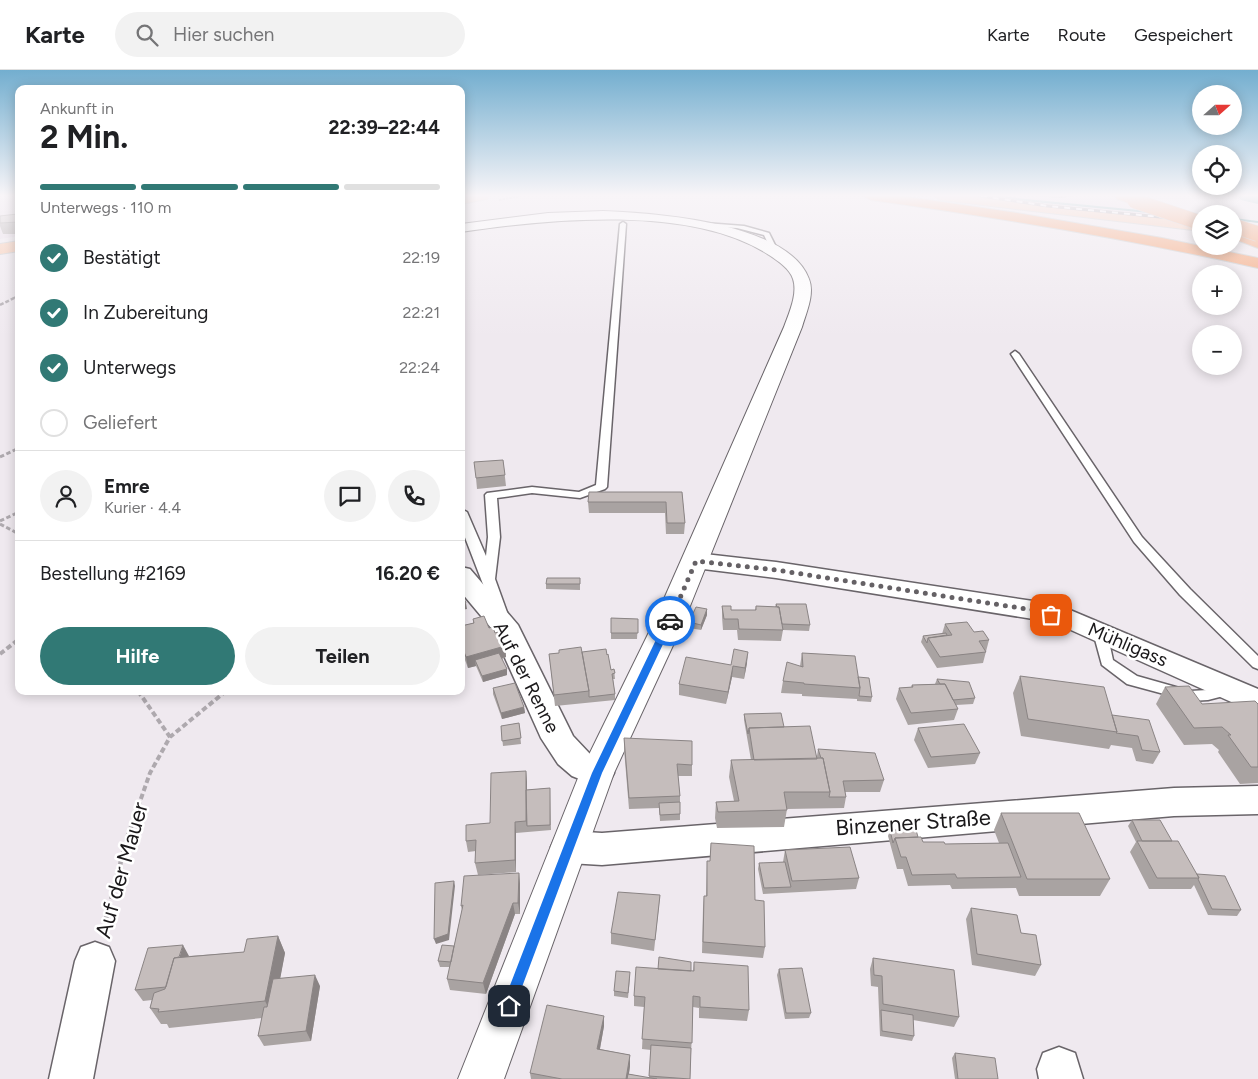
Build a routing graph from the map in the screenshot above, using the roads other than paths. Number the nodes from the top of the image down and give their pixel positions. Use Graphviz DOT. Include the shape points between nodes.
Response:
graph roads {
  1 [pos="621,243"];
  2 [pos="757,243"];
  3 [pos="1158,243"];
  4 [pos="15,247"];
  5 [pos="0,249"];
  6 [pos="15,251"];
  7 [pos="1258,263"];
  8 [pos="1015,354"];
  9 [pos="465,522"];
  10 [pos="696,561"];
  11 [pos="489,579"];
  12 [pos="465,580"];
  13 [pos="504,624"];
  14 [pos="1258,664"];
  15 [pos="1258,703"];
  16 [pos="597,773"];
  17 [pos="1258,800"];
  18 [pos="569,846"];
  19 [pos="95,961"];
  20 [pos="70,1079"];
  21 [pos="481,1079"];
  1 -- 11 [label="lane" via="602,487 580,495 532,490 491,495 494,537"];
  2 -- 10 [label="street" via="791,264 802,282 801,298 793,328"];
  3 -- 7 [label="highway"];
  4 -- 5 [label="main road"];
  5 -- 6 [label="main road"];
  8 -- 14 [label="lane" via="1138,538 1185,592"];
  9 -- 11 [label="lane"];
  10 -- 15 [label="street, Mühligass" via="776,570 1033,610 1070,619"];
  10 -- 16 [label="street"];
  11 -- 13 [label="lane"];
  12 -- 13 [label="street, Auf der Renne"];
  13 -- 16 [label="street, Auf der Renne" via="567,756"];
  16 -- 18 [label="street"];
  17 -- 18 [label="street, Binzener Straße" via="1174,802 602,849"];
  18 -- 21 [label="street"];
  19 -- 20 [label="street, Auf der Mauer"];
}
